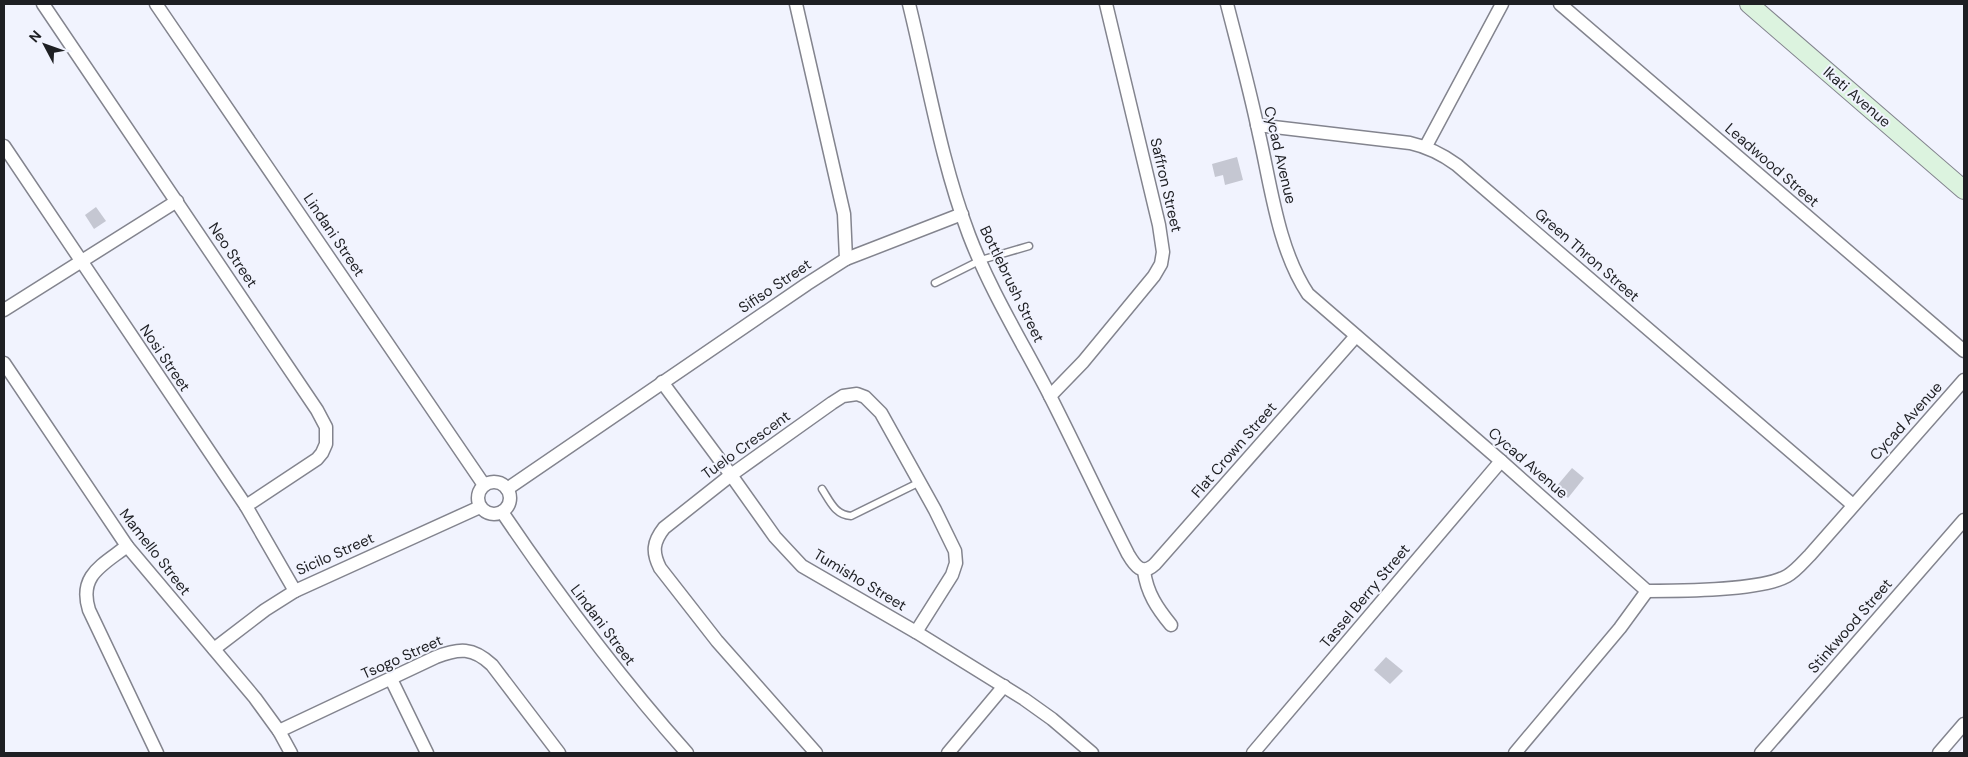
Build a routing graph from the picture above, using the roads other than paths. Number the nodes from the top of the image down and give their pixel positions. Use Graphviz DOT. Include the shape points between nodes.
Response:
graph roads {
  1 [pos="43,4"];
  2 [pos="156,4"];
  3 [pos="796,4"];
  4 [pos="909,4"];
  5 [pos="1106,4"];
  6 [pos="1227,4"];
  7 [pos="1502,4"];
  8 [pos="1560,4"];
  9 [pos="1749,4"];
  10 [pos="1257,125"];
  11 [pos="4,146"];
  12 [pos="1426,146"];
  13 [pos="1964,190"];
  14 [pos="177,202"];
  15 [pos="962,214"];
  16 [pos="1029,246"];
  17 [pos="846,259"];
  18 [pos="981,260"];
  19 [pos="80,262"];
  20 [pos="935,283"];
  21 [pos="4,310"];
  22 [pos="1356,336"];
  23 [pos="1964,351"];
  24 [pos="4,363"];
  25 [pos="1964,380"];
  26 [pos="662,382"];
  27 [pos="1050,396"];
  28 [pos="1501,461"];
  29 [pos="732,475"];
  30 [pos="920,482"];
  31 [pos="484,485"];
  32 [pos="507,489"];
  33 [pos="822,489"];
  34 [pos="1853,505"];
  35 [pos="246,506"];
  36 [pos="480,507"];
  37 [pos="502,512"];
  38 [pos="1964,520"];
  39 [pos="127,546"];
  40 [pos="1144,571"];
  41 [pos="295,591"];
  42 [pos="1647,591"];
  43 [pos="1171,625"];
  44 [pos="916,632"];
  45 [pos="214,649"];
  46 [pos="391,679"];
  47 [pos="1004,686"];
  48 [pos="1964,724"];
  49 [pos="279,731"];
  50 [pos="157,753"];
  51 [pos="291,753"];
  52 [pos="427,753"];
  53 [pos="559,753"];
  54 [pos="687,753"];
  55 [pos="816,753"];
  56 [pos="948,753"];
  57 [pos="1092,753"];
  58 [pos="1252,753"];
  59 [pos="1515,753"];
  60 [pos="1761,753"];
  61 [pos="1939,753"];
  1 -- 14 [label="street, Neo Street"];
  2 -- 31 [label="street, Lindani Street"];
  3 -- 17 [label="street" via="843,207"];
  4 -- 15 [label="street, Bottlebrush Street" via="938,130"];
  5 -- 27 [label="street, Saffron Street" via="1163,252 1161,264 1145,288"];
  6 -- 10 [label="street, Cycad Avenue"];
  7 -- 12 [label="street"];
  8 -- 23 [label="street, Leadwood Street"];
  9 -- 13 [label="street, Ikati Avenue"];
  10 -- 12 [label="street, Green Thron Street"];
  10 -- 22 [label="street, Cycad Avenue" via="1280,225 1295,271 1316,302"];
  11 -- 19 [label="street, Nosi Street"];
  12 -- 34 [label="street, Green Thron Street" via="1457,165"];
  14 -- 19 [label="street"];
  14 -- 35 [label="street, Neo Street" via="326,427 326,444 317,459"];
  15 -- 17 [label="street, Sifiso Street"];
  15 -- 18 [label="street, Bottlebrush Street"];
  16 -- 18 [label="lane"];
  17 -- 26 [label="street, Sifiso Street"];
  18 -- 20 [label="lane"];
  18 -- 27 [label="street, Bottlebrush Street"];
  19 -- 21 [label="street"];
  19 -- 35 [label="street, Nosi Street"];
  22 -- 28 [label="street, Cycad Avenue"];
  22 -- 40 [label="street, Flat Crown Street" via="1155,564"];
  24 -- 39 [label="street, Mamello Street"];
  25 -- 34 [label="street, Cycad Avenue"];
  26 -- 29 [label="street, Tumisho Street"];
  26 -- 32 [label="street, Sifiso Street"];
  27 -- 40 [label="street, Bottlebrush Street" via="1132,562"];
  28 -- 42 [label="street, Cycad Avenue"];
  28 -- 58 [label="street, Tassel Berry Street"];
  29 -- 30 [label="street, Tuelo Crescent" via="832,403 843,396 857,394 865,397 881,413"];
  29 -- 44 [label="street, Tumisho Street" via="775,537 802,566"];
  29 -- 55 [label="street, Tuelo Crescent" via="664,528 657,536 655,558 717,641"];
  30 -- 33 [label="lane" via="851,516 836,510"];
  30 -- 44 [label="street, Tuelo Crescent" via="950,539 956,563 952,575"];
  31 -- 32 [label="street" via="496,482"];
  31 -- 36 [label="street" via="478,498"];
  32 -- 37 [label="street" via="509,503"];
  34 -- 42 [label="street, Cycad Avenue" via="1810,555 1786,576 1772,582"];
  35 -- 41 [label="street, Nosi Street"];
  36 -- 37 [label="street" via="490,514"];
  36 -- 41 [label="street, Sicilo Street"];
  37 -- 54 [label="street, Lindani Street" via="608,660"];
  38 -- 60 [label="street, Stinkwood Street"];
  39 -- 45 [label="street, Mamello Street"];
  39 -- 50 [label="street" via="91,576 86,599"];
  40 -- 43 [label="street" via="1149,594"];
  41 -- 45 [label="street, Sicilo Street"];
  42 -- 59 [label="street"];
  44 -- 47 [label="street, Tumisho Street"];
  45 -- 49 [label="street, Mamello Street"];
  46 -- 49 [label="street, Tsogo Street"];
  46 -- 52 [label="street"];
  46 -- 53 [label="street, Tsogo Street" via="447,652 476,653 492,665"];
  47 -- 56 [label="street"];
  47 -- 57 [label="street, Tumisho Street" via="1052,719"];
  48 -- 61 [label="street"];
  49 -- 51 [label="street, Mamello Street"];
}
